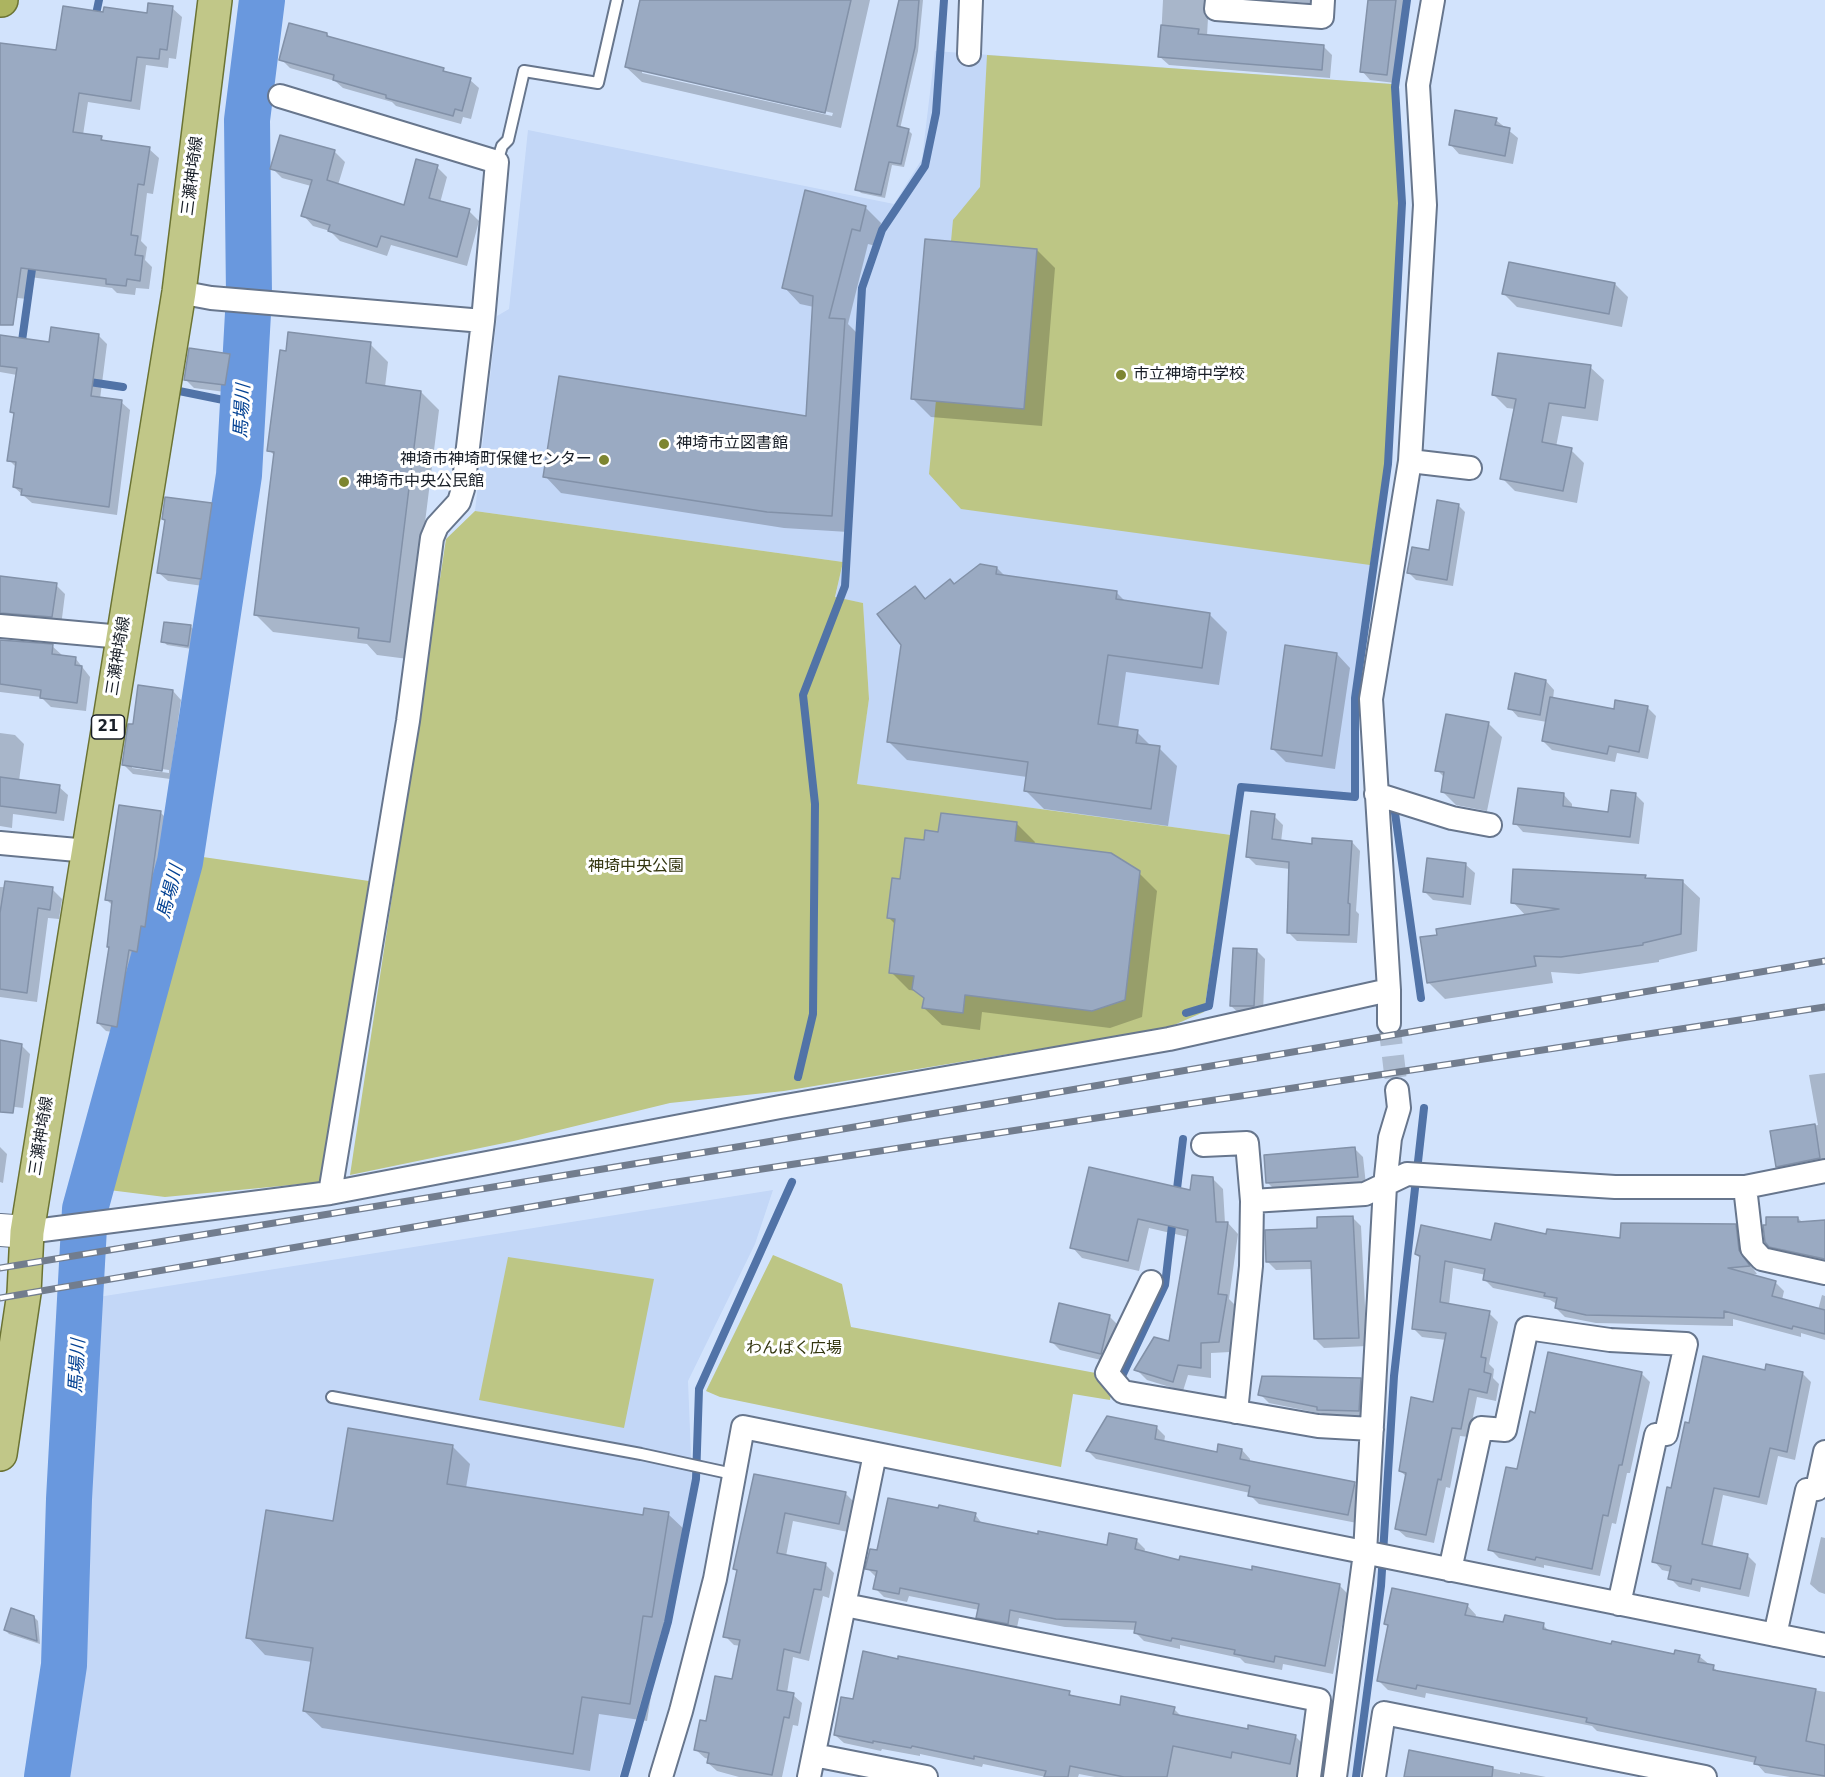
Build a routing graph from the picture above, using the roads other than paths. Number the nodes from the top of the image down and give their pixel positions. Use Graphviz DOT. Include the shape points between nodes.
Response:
graph roads {
  1 [pos="215,0"];
  2 [pos="617,0"];
  3 [pos="971,0"];
  4 [pos="1217,0"];
  5 [pos="1323,0"];
  6 [pos="1433,0"];
  7 [pos="969,54"];
  8 [pos="280,96"];
  9 [pos="497,162"];
  10 [pos="179,292"];
  11 [pos="483,321"];
  12 [pos="1410,461"];
  13 [pos="1470,468"];
  14 [pos="0,626"];
  15 [pos="123,637"];
  16 [pos="1376,794"];
  17 [pos="1490,825"];
  18 [pos="0,843"];
  19 [pos="88,851"];
  20 [pos="1389,990"];
  21 [pos="1389,1023"];
  22 [pos="1397,1090"];
  23 [pos="1203,1145"];
  24 [pos="1825,1172"];
  25 [pos="1385,1186"];
  26 [pos="1745,1187"];
  27 [pos="330,1193"];
  28 [pos="1252,1201"];
  29 [pos="13,1231"];
  30 [pos="1825,1273"];
  31 [pos="1151,1282"];
  32 [pos="332,1397"];
  33 [pos="1236,1412"];
  34 [pos="1372,1429"];
  35 [pos="1825,1452"];
  36 [pos="0,1454"];
  37 [pos="875,1454"];
  38 [pos="723,1471"];
  39 [pos="1377,1555"];
  40 [pos="1450,1570"];
  41 [pos="1619,1604"];
  42 [pos="845,1605"];
  43 [pos="1775,1635"];
  44 [pos="1825,1645"];
  45 [pos="814,1755"];
  46 [pos="661,1777"];
  47 [pos="809,1777"];
  48 [pos="926,1777"];
  49 [pos="1310,1777"];
  50 [pos="1335,1777"];
  51 [pos="1374,1777"];
  52 [pos="1705,1777"];
  1 -- 10 [label="main road, 三瀬神埼線 / 21"];
  2 -- 9 [label="lane" via="598,83 524,71 508,140"];
  3 -- 7 [label="street"];
  4 -- 5 [label="street" via="1216,9 1322,17"];
  6 -- 12 [label="street" via="1418,85 1425,205"];
  8 -- 9 [label="street"];
  9 -- 11 [label="street"];
  10 -- 11 [label="street" via="229,300"];
  10 -- 15 [label="main road, 三瀬神埼線 / 21"];
  11 -- 27 [label="street" via="463,489 459,502 437,526 432,538 408,721"];
  12 -- 13 [label="street"];
  12 -- 16 [label="street" via="1371,699"];
  14 -- 15 [label="street"];
  15 -- 19 [label="main road, 三瀬神埼線 / 21"];
  16 -- 17 [label="street" via="1452,818"];
  16 -- 20 [label="street"];
  18 -- 19 [label="street"];
  19 -- 29 [label="main road, 三瀬神埼線 / 21"];
  20 -- 21 [label="street"];
  20 -- 27 [label="street" via="1168,1039 780,1107"];
  22 -- 25 [label="street" via="1399,1108 1390,1138"];
  23 -- 28 [label="street" via="1247,1143"];
  24 -- 26 [label="street"];
  25 -- 26 [label="street" via="1417,1175 1615,1187"];
  25 -- 28 [label="street" via="1365,1194"];
  25 -- 34 [label="street"];
  26 -- 30 [label="street" via="1752,1248 1762,1259"];
  27 -- 29 [label="street"];
  28 -- 33 [label="street" via="1251,1266"];
  29 -- 36 [label="main road, 三瀬神埼線 / 21" via="24,1293"];
  31 -- 33 [label="street" via="1107,1373 1123,1392"];
  32 -- 38 [label="lane"];
  33 -- 34 [label="street" via="1318,1426"];
  34 -- 39 [label="street"];
  35 -- 43 [label="street" via="1817,1490 1807,1490"];
  37 -- 38 [label="street" via="743,1427"];
  37 -- 39 [label="street"];
  37 -- 42 [label="street"];
  38 -- 46 [label="street" via="715,1579"];
  39 -- 40 [label="street"];
  39 -- 50 [label="street"];
  40 -- 41 [label="street"];
  40 -- 41 [label="street" via="1481,1428 1505,1430 1527,1328 1610,1340 1686,1344 1666,1434 1656,1435"];
  41 -- 43 [label="street"];
  42 -- 45 [label="street"];
  42 -- 49 [label="street" via="1318,1700"];
  43 -- 44 [label="street"];
  45 -- 47 [label="street"];
  45 -- 48 [label="street"];
  51 -- 52 [label="street" via="1384,1713"];
}
